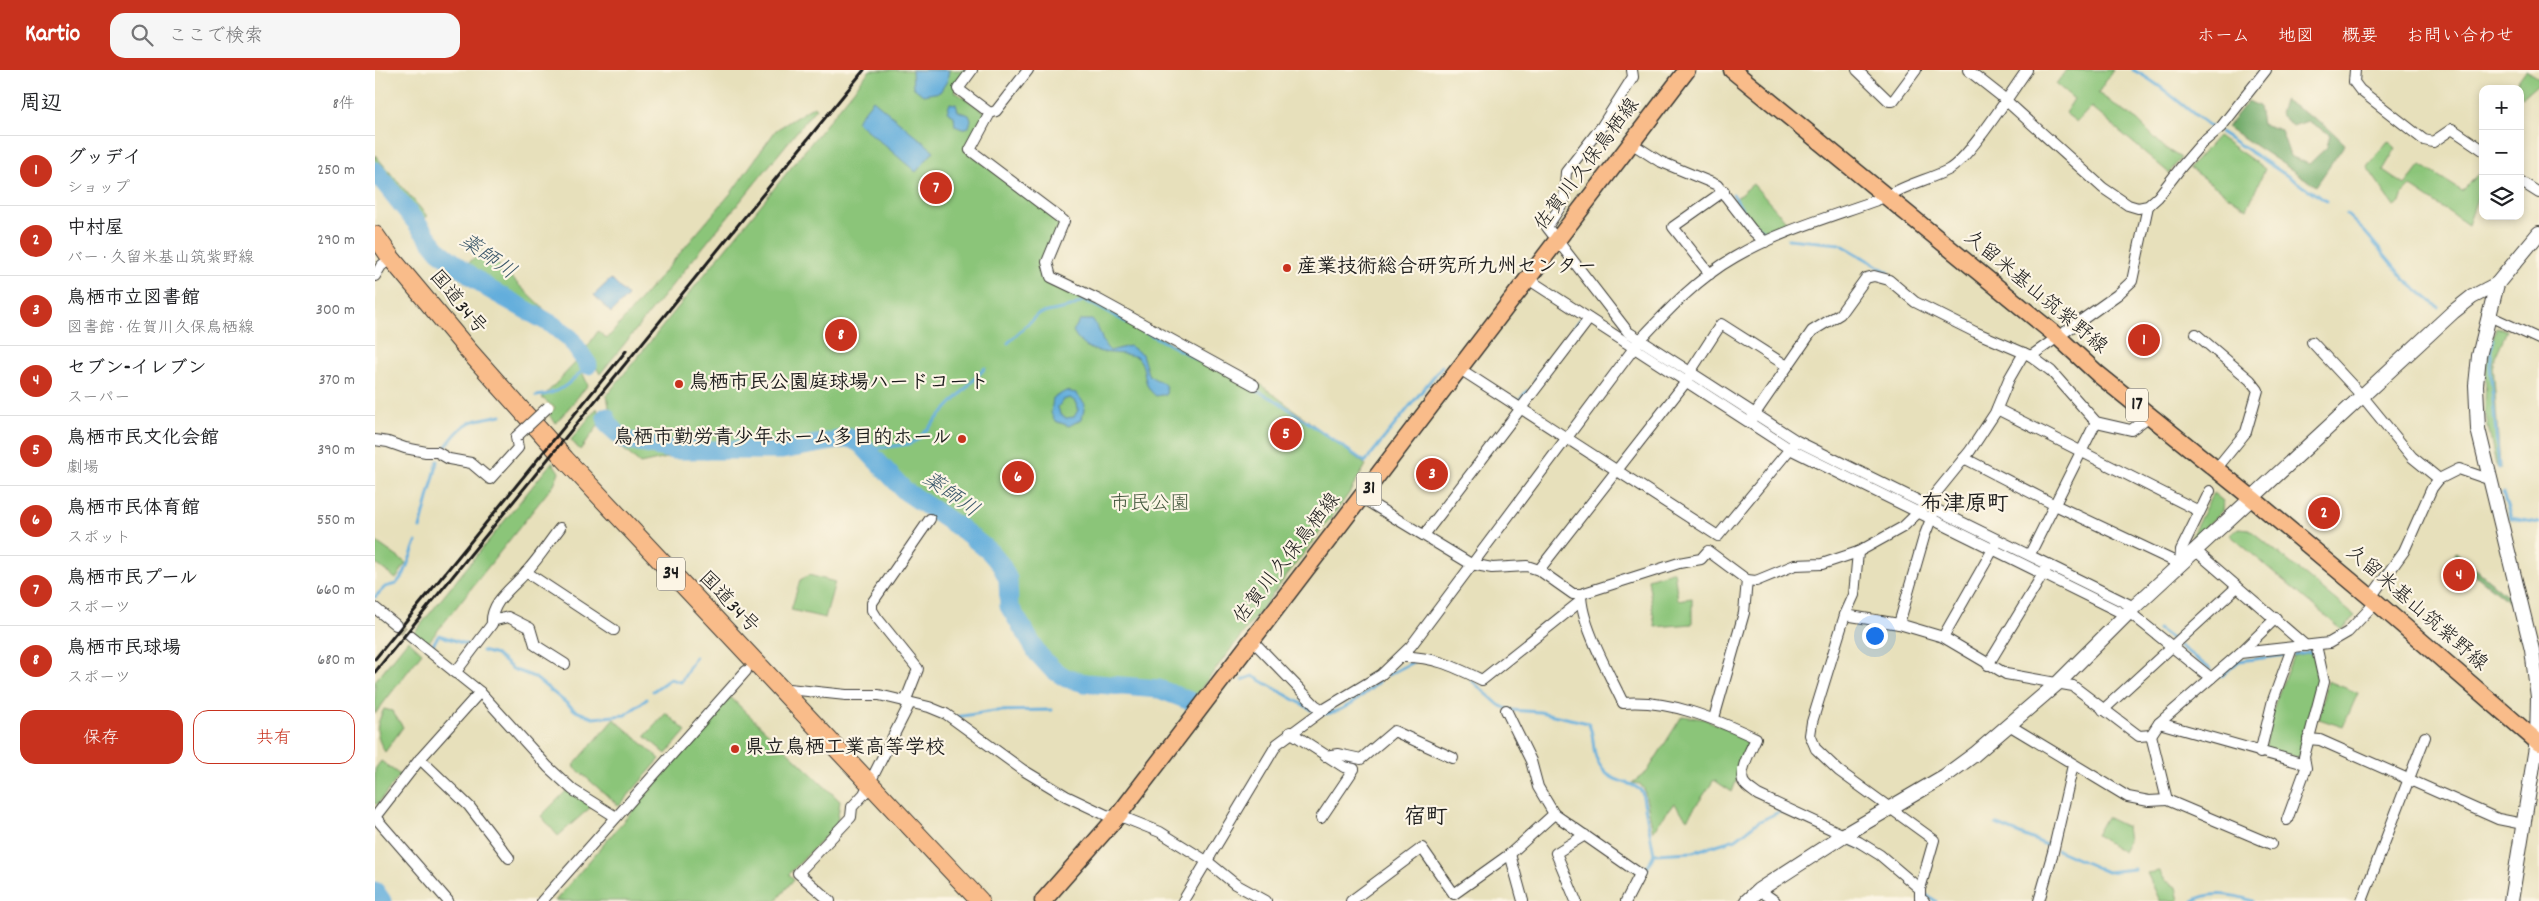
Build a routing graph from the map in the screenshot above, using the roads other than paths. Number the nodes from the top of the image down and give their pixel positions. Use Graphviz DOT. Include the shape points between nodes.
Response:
graph roads {
  1 [pos="972,70"];
  2 [pos="1028,70"];
  3 [pos="1632,70"];
  4 [pos="1687,70"];
  5 [pos="1732,70"];
  6 [pos="1857,70"];
  7 [pos="1916,70"];
  8 [pos="1968,70"];
  9 [pos="2027,70"];
  10 [pos="2266,70"];
  11 [pos="2355,70"];
  12 [pos="2005,101"];
  13 [pos="990,112"];
  14 [pos="1631,143"];
  15 [pos="2479,147"];
  16 [pos="2524,184"];
  17 [pos="1723,191"];
  18 [pos="2539,193"];
  19 [pos="1888,196"];
  20 [pos="2148,206"];
  21 [pos="2539,233"];
  22 [pos="375,235"];
  23 [pos="1559,240"];
  24 [pos="1765,242"];
  25 [pos="382,262"];
  26 [pos="1710,274"];
  27 [pos="375,276"];
  28 [pos="1528,279"];
  29 [pos="2497,284"];
  30 [pos="2487,315"];
  31 [pos="1589,319"];
  32 [pos="2195,334"];
  33 [pos="2058,338"];
  34 [pos="2539,339"];
  35 [pos="1640,340"];
  36 [pos="2312,342"];
  37 [pos="1634,349"];
  38 [pos="2028,354"];
  39 [pos="1787,366"];
  40 [pos="1460,369"];
  41 [pos="1691,373"];
  42 [pos="1686,382"];
  43 [pos="1254,385"];
  44 [pos="2363,397"];
  45 [pos="548,407"];
  46 [pos="1520,407"];
  47 [pos="1997,409"];
  48 [pos="1755,414"];
  49 [pos="2151,415"];
  50 [pos="2096,422"];
  51 [pos="1748,423"];
  52 [pos="1568,438"];
  53 [pos="375,440"];
  54 [pos="1797,440"];
  55 [pos="1790,449"];
  56 [pos="2082,451"];
  57 [pos="1964,458"];
  58 [pos="2216,469"];
  59 [pos="1618,471"];
  60 [pos="2439,479"];
  61 [pos="2491,480"];
  62 [pos="2210,491"];
  63 [pos="1362,498"];
  64 [pos="2253,499"];
  65 [pos="2055,505"];
  66 [pos="1931,511"];
  67 [pos="2199,511"];
  68 [pos="1919,512"];
  69 [pos="930,518"];
  70 [pos="560,528"];
  71 [pos="1424,535"];
  72 [pos="1718,536"];
  73 [pos="1999,539"];
  74 [pos="1993,550"];
  75 [pos="2196,551"];
  76 [pos="1708,552"];
  77 [pos="1858,552"];
  78 [pos="2029,554"];
  79 [pos="1471,564"];
  80 [pos="2048,564"];
  81 [pos="2180,564"];
  82 [pos="1539,570"];
  83 [pos="526,572"];
  84 [pos="2043,574"];
  85 [pos="1747,580"];
  86 [pos="2237,587"];
  87 [pos="1581,597"];
  88 [pos="2373,600"];
  89 [pos="375,608"];
  90 [pos="2130,612"];
  91 [pos="1845,615"];
  92 [pos="2276,618"];
  93 [pos="492,621"];
  94 [pos="1899,624"];
  95 [pos="396,625"];
  96 [pos="613,630"];
  97 [pos="409,636"];
  98 [pos="1943,637"];
  99 [pos="1252,640"];
  100 [pos="2311,645"];
  101 [pos="2172,647"];
  102 [pos="2292,648"];
  103 [pos="2240,653"];
  104 [pos="1401,657"];
  105 [pos="565,664"];
  106 [pos="1988,665"];
  107 [pos="745,671"];
  108 [pos="455,673"];
  109 [pos="2211,678"];
  110 [pos="2059,682"];
  111 [pos="778,688"];
  112 [pos="480,692"];
  113 [pos="908,703"];
  114 [pos="1323,710"];
  115 [pos="1506,710"];
  116 [pos="2103,710"];
  117 [pos="1714,718"];
  118 [pos="2159,724"];
  119 [pos="2009,725"];
  120 [pos="1290,732"];
  121 [pos="2151,734"];
  122 [pos="2425,737"];
  123 [pos="2308,739"];
  124 [pos="2538,742"];
  125 [pos="2260,753"];
  126 [pos="1325,756"];
  127 [pos="1453,758"];
  128 [pos="420,759"];
  129 [pos="2305,764"];
  130 [pos="2073,765"];
  131 [pos="2409,778"];
  132 [pos="869,784"];
  133 [pos="2167,800"];
  134 [pos="1892,807"];
  135 [pos="1553,814"];
  136 [pos="375,817"];
  137 [pos="616,817"];
  138 [pos="1117,817"];
  139 [pos="1321,818"];
  140 [pos="2287,820"];
  141 [pos="2523,824"];
  142 [pos="1585,834"];
  143 [pos="1844,835"];
  144 [pos="2271,844"];
  145 [pos="1510,854"];
  146 [pos="509,858"];
  147 [pos="1209,862"];
  148 [pos="1920,889"];
  149 [pos="1759,890"];
  150 [pos="448,901"];
  151 [pos="542,901"];
  152 [pos="830,901"];
  153 [pos="980,901"];
  154 [pos="1043,901"];
  155 [pos="1183,901"];
  156 [pos="1266,901"];
  157 [pos="1351,901"];
  158 [pos="1523,901"];
  159 [pos="1576,901"];
  160 [pos="1626,901"];
  161 [pos="1747,901"];
  162 [pos="1775,901"];
  163 [pos="1924,901"];
  164 [pos="2039,901"];
  165 [pos="2361,901"];
  166 [pos="2511,901"];
  1 -- 13 [label="street" via="958,89"];
  2 -- 13 [label="street" via="996,111"];
  3 -- 23 [label="street" via="1633,77 1602,126 1566,172 1564,201 1547,227"];
  4 -- 14 [label="main road, 佐賀川久保鳥栖線 / 31"];
  5 -- 19 [label="main road, 久留米基山筑紫野線 / 17"];
  6 -- 7 [label="street" via="1889,101 1893,101"];
  8 -- 12 [label="street"];
  9 -- 12 [label="street"];
  10 -- 20 [label="street"];
  11 -- 15 [label="street" via="2354,82 2359,90 2423,140 2433,142 2452,129"];
  12 -- 19 [label="street" via="1966,153 1949,169 1902,187"];
  12 -- 20 [label="street" via="2128,206"];
  13 -- 43 [label="street" via="969,150 1064,221 1047,262 1051,277"];
  14 -- 17 [label="street" via="1659,162 1717,185"];
  14 -- 23 [label="main road, 佐賀川久保鳥栖線 / 31"];
  16 -- 18 [label="street"];
  17 -- 24 [label="street" via="1746,223"];
  17 -- 26 [label="street" via="1673,227"];
  19 -- 24 [label="street"];
  19 -- 33 [label="main road, 久留米基山筑紫野線 / 17"];
  20 -- 33 [label="street" via="2132,281"];
  21 -- 29 [label="street"];
  22 -- 25 [label="highway, 国道34号 / 34"];
  23 -- 28 [label="main road, 佐賀川久保鳥栖線 / 31"];
  23 -- 35 [label="street" via="1627,332"];
  24 -- 26 [label="street"];
  25 -- 27 [label="street"];
  25 -- 111 [label="highway, 国道34号 / 34"];
  26 -- 35 [label="street" via="1673,305"];
  28 -- 31 [label="street"];
  28 -- 40 [label="main road, 佐賀川久保鳥栖線 / 31"];
  29 -- 30 [label="street"];
  29 -- 44 [label="street" via="2453,312"];
  30 -- 34 [label="street"];
  30 -- 61 [label="street" via="2476,385 2478,429"];
  31 -- 37 [label="street"];
  31 -- 46 [label="street"];
  32 -- 58 [label="street" via="2257,390 2246,432"];
  33 -- 38 [label="street"];
  33 -- 49 [label="main road, 久留米基山筑紫野線 / 17"];
  35 -- 37 [label="street"];
  35 -- 41 [label="street"];
  36 -- 44 [label="street"];
  37 -- 42 [label="street"];
  37 -- 52 [label="street"];
  38 -- 39 [label="street" via="1915,302 1889,280 1874,276 1866,278 1840,314 1812,330"];
  38 -- 47 [label="street" via="2009,379"];
  38 -- 50 [label="street" via="2051,371"];
  39 -- 41 [label="street" via="1721,324"];
  39 -- 48 [label="street"];
  40 -- 46 [label="street"];
  40 -- 63 [label="main road, 佐賀川久保鳥栖線 / 31"];
  41 -- 42 [label="street"];
  41 -- 48 [label="street"];
  42 -- 51 [label="street"];
  42 -- 59 [label="street"];
  44 -- 60 [label="street" via="2412,457"];
  44 -- 64 [label="street"];
  45 -- 53 [label="street, bridge" via="516,437 518,448 490,478 471,463 449,459 437,452"];
  46 -- 52 [label="street"];
  46 -- 71 [label="street"];
  47 -- 56 [label="street"];
  47 -- 57 [label="street"];
  48 -- 51 [label="street"];
  48 -- 54 [label="street"];
  49 -- 50 [label="street" via="2131,430"];
  49 -- 58 [label="main road, 久留米基山筑紫野線 / 17"];
  50 -- 56 [label="street"];
  51 -- 55 [label="street"];
  52 -- 59 [label="street"];
  52 -- 79 [label="street"];
  54 -- 55 [label="street"];
  54 -- 66 [label="street"];
  55 -- 68 [label="street"];
  55 -- 72 [label="street"];
  56 -- 65 [label="street"];
  56 -- 67 [label="street"];
  57 -- 65 [label="street"];
  57 -- 66 [label="street"];
  58 -- 64 [label="main road, 久留米基山筑紫野線 / 17"];
  59 -- 72 [label="street"];
  59 -- 82 [label="street"];
  60 -- 61 [label="street" via="2459,469"];
  60 -- 88 [label="street" via="2426,498 2404,551"];
  61 -- 124 [label="street" via="2532,650 2538,697"];
  62 -- 67 [label="street"];
  63 -- 71 [label="street"];
  63 -- 99 [label="main road, 佐賀川久保鳥栖線 / 31"];
  64 -- 75 [label="street"];
  64 -- 88 [label="main road, 久留米基山筑紫野線 / 17"];
  65 -- 78 [label="street"];
  65 -- 81 [label="street"];
  66 -- 68 [label="street"];
  66 -- 73 [label="street"];
  66 -- 74 [label="street"];
  66 -- 94 [label="street"];
  67 -- 81 [label="street" via="2181,550"];
  68 -- 77 [label="street" via="1903,527"];
  69 -- 113 [label="street" via="872,604 877,618 918,669"];
  70 -- 83 [label="street"];
  71 -- 79 [label="street"];
  72 -- 76 [label="street"];
  73 -- 74 [label="street"];
  73 -- 78 [label="street"];
  74 -- 84 [label="street"];
  74 -- 98 [label="street"];
  75 -- 81 [label="street"];
  75 -- 86 [label="street"];
  76 -- 85 [label="street"];
  76 -- 87 [label="street" via="1701,559 1679,563"];
  77 -- 85 [label="street" via="1823,564 1795,565 1756,581"];
  77 -- 91 [label="street" via="1854,595"];
  78 -- 80 [label="street"];
  79 -- 82 [label="street" via="1492,568 1527,566"];
  79 -- 104 [label="street"];
  80 -- 84 [label="street"];
  80 -- 90 [label="street"];
  81 -- 90 [label="street"];
  82 -- 87 [label="street"];
  83 -- 93 [label="street" via="506,590 491,615"];
  83 -- 96 [label="street"];
  84 -- 90 [label="street"];
  84 -- 106 [label="street"];
  85 -- 117 [label="street" via="1743,613"];
  86 -- 92 [label="street"];
  86 -- 101 [label="street"];
  87 -- 104 [label="street" via="1482,680 1423,656"];
  87 -- 117 [label="street" via="1593,639 1623,703 1657,704"];
  88 -- 100 [label="street" via="2348,632 2329,643"];
  88 -- 124 [label="main road, 久留米基山筑紫野線 / 17"];
  89 -- 95 [label="street"];
  90 -- 101 [label="street"];
  90 -- 110 [label="street"];
  91 -- 94 [label="street"];
  91 -- 134 [label="street" via="1810,735 1816,749 1839,771"];
  92 -- 100 [label="street"];
  92 -- 103 [label="street"];
  93 -- 105 [label="street" via="508,617 530,628 535,645"];
  93 -- 108 [label="street"];
  94 -- 98 [label="street"];
  97 -- 108 [label="street"];
  98 -- 106 [label="street"];
  99 -- 114 [label="street"];
  99 -- 138 [label="main road, 佐賀川久保鳥栖線 / 31"];
  100 -- 102 [label="street"];
  100 -- 123 [label="street" via="2324,681"];
  101 -- 109 [label="street"];
  101 -- 116 [label="street"];
  102 -- 103 [label="street"];
  102 -- 125 [label="street" via="2273,700"];
  103 -- 109 [label="street"];
  104 -- 114 [label="street" via="1381,675"];
  106 -- 110 [label="street" via="2006,674"];
  107 -- 137 [label="street"];
  108 -- 112 [label="street"];
  109 -- 118 [label="street"];
  110 -- 116 [label="street" via="2073,686"];
  110 -- 119 [label="street"];
  111 -- 113 [label="street" via="868,694"];
  111 -- 132 [label="highway, 国道34号 / 34"];
  112 -- 128 [label="street"];
  112 -- 137 [label="street" via="573,790"];
  113 -- 132 [label="street"];
  113 -- 138 [label="street" via="946,714 1023,770 1066,796"];
  114 -- 120 [label="street"];
  115 -- 135 [label="street" via="1531,761 1538,787"];
  116 -- 121 [label="street" via="2139,736"];
  117 -- 143 [label="street" via="1756,738 1743,772 1743,781 1748,787 1758,795"];
  118 -- 121 [label="street"];
  118 -- 125 [label="street"];
  119 -- 130 [label="street"];
  119 -- 134 [label="street" via="1945,776"];
  120 -- 126 [label="street"];
  120 -- 147 [label="street" via="1277,744"];
  121 -- 133 [label="street"];
  122 -- 131 [label="street"];
  123 -- 129 [label="street"];
  123 -- 131 [label="street" via="2320,740"];
  124 -- 141 [label="street"];
  125 -- 129 [label="street"];
  126 -- 127 [label="street" via="1338,754 1361,759 1395,731"];
  126 -- 139 [label="street" via="1354,769"];
  128 -- 136 [label="street"];
  128 -- 146 [label="street" via="469,806"];
  129 -- 140 [label="street"];
  130 -- 133 [label="street" via="2128,797"];
  130 -- 164 [label="street"];
  131 -- 141 [label="street" via="2498,819"];
  131 -- 165 [label="street"];
  132 -- 152 [label="street" via="852,806 851,817 798,873"];
  132 -- 153 [label="highway, 国道34号 / 34"];
  133 -- 144 [label="street"];
  134 -- 143 [label="street"];
  134 -- 148 [label="street" via="1935,840"];
  135 -- 142 [label="street"];
  135 -- 145 [label="street"];
  136 -- 150 [label="street"];
  137 -- 151 [label="street"];
  138 -- 147 [label="street" via="1160,832"];
  138 -- 154 [label="main road, 佐賀川久保鳥栖線 / 31"];
  141 -- 166 [label="street"];
  142 -- 159 [label="street" via="1555,853"];
  142 -- 160 [label="street" via="1640,874"];
  143 -- 148 [label="street" via="1880,855"];
  143 -- 149 [label="street"];
  145 -- 157 [label="street" via="1454,894 1422,848"];
  145 -- 158 [label="street"];
  147 -- 155 [label="street"];
  147 -- 156 [label="street" via="1235,884"];
  148 -- 163 [label="street" via="1920,899"];
  149 -- 161 [label="street"];
  149 -- 162 [label="street"];
}
